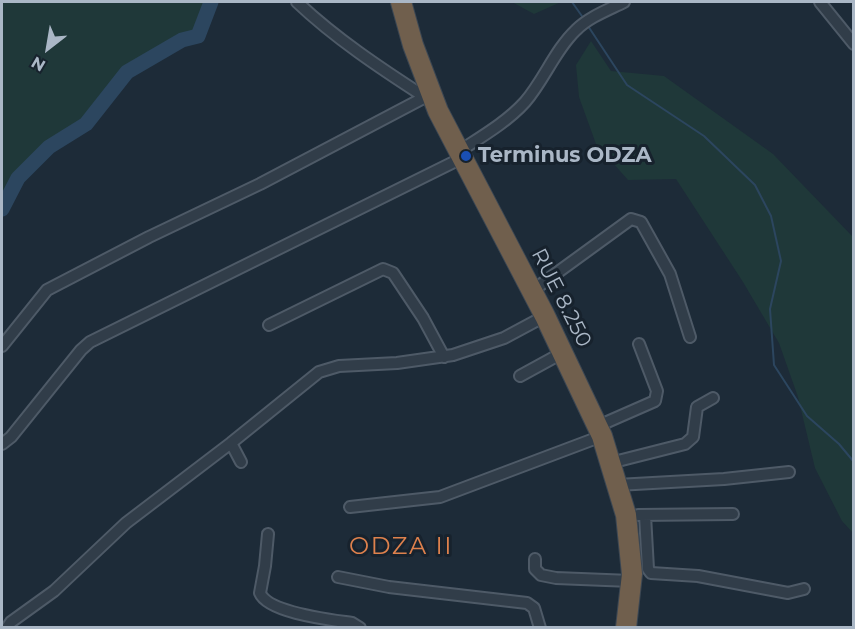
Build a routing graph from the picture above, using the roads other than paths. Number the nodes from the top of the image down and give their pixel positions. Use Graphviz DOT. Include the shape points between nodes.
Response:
graph roads {
  1 [pos="297,2"];
  2 [pos="401,2"];
  3 [pos="624,2"];
  4 [pos="820,2"];
  5 [pos="854,44"];
  6 [pos="428,96"];
  7 [pos="460,155"];
  8 [pos="532,291"];
  9 [pos="545,316"];
  10 [pos="269,325"];
  11 [pos="690,337"];
  12 [pos="639,345"];
  13 [pos="2,346"];
  14 [pos="562,353"];
  15 [pos="444,357"];
  16 [pos="520,376"];
  17 [pos="713,398"];
  18 [pos="600,431"];
  19 [pos="231,443"];
  20 [pos="2,444"];
  21 [pos="241,462"];
  22 [pos="610,463"];
  23 [pos="789,472"];
  24 [pos="617,485"];
  25 [pos="350,507"];
  26 [pos="733,514"];
  27 [pos="635,515"];
  28 [pos="268,534"];
  29 [pos="535,559"];
  30 [pos="338,577"];
  31 [pos="631,581"];
  32 [pos="804,589"];
  33 [pos="7,627"];
  34 [pos="360,627"];
  35 [pos="540,627"];
  36 [pos="626,627"];
  1 -- 6 [label="street" via="350,46"];
  2 -- 6 [label="highway, RUE 8.250"];
  3 -- 7 [label="street" via="575,31 523,104"];
  4 -- 5 [label="street"];
  6 -- 7 [label="highway, RUE 8.250"];
  6 -- 13 [label="street" via="47,290"];
  7 -- 8 [label="highway, RUE 8.250"];
  7 -- 20 [label="street" via="90,342"];
  8 -- 9 [label="highway, RUE 8.250"];
  8 -- 11 [label="street" via="636,219 670,274"];
  9 -- 14 [label="highway, RUE 8.250"];
  9 -- 15 [label="street" via="496,341"];
  10 -- 15 [label="street" via="383,269 393,273"];
  12 -- 18 [label="street" via="657,391 655,401"];
  14 -- 16 [label="street"];
  14 -- 18 [label="highway, RUE 8.250"];
  15 -- 19 [label="street" via="324,369"];
  17 -- 22 [label="street" via="697,407 693,437 685,444"];
  18 -- 22 [label="highway, RUE 8.250"];
  18 -- 25 [label="street" via="440,497"];
  19 -- 21 [label="street"];
  19 -- 33 [label="street" via="133,517 54,591"];
  22 -- 24 [label="highway, RUE 8.250"];
  23 -- 24 [label="street"];
  24 -- 27 [label="highway, RUE 8.250"];
  26 -- 27 [label="street"];
  27 -- 31 [label="highway, RUE 8.250"];
  27 -- 32 [label="street" via="651,573 698,576 788,593"];
  28 -- 34 [label="street" via="260,593 265,601 299,614"];
  29 -- 31 [label="street" via="535,569 541,575"];
  30 -- 35 [label="street" via="526,603 534,608"];
  31 -- 36 [label="highway, RUE 8.250"];
}
